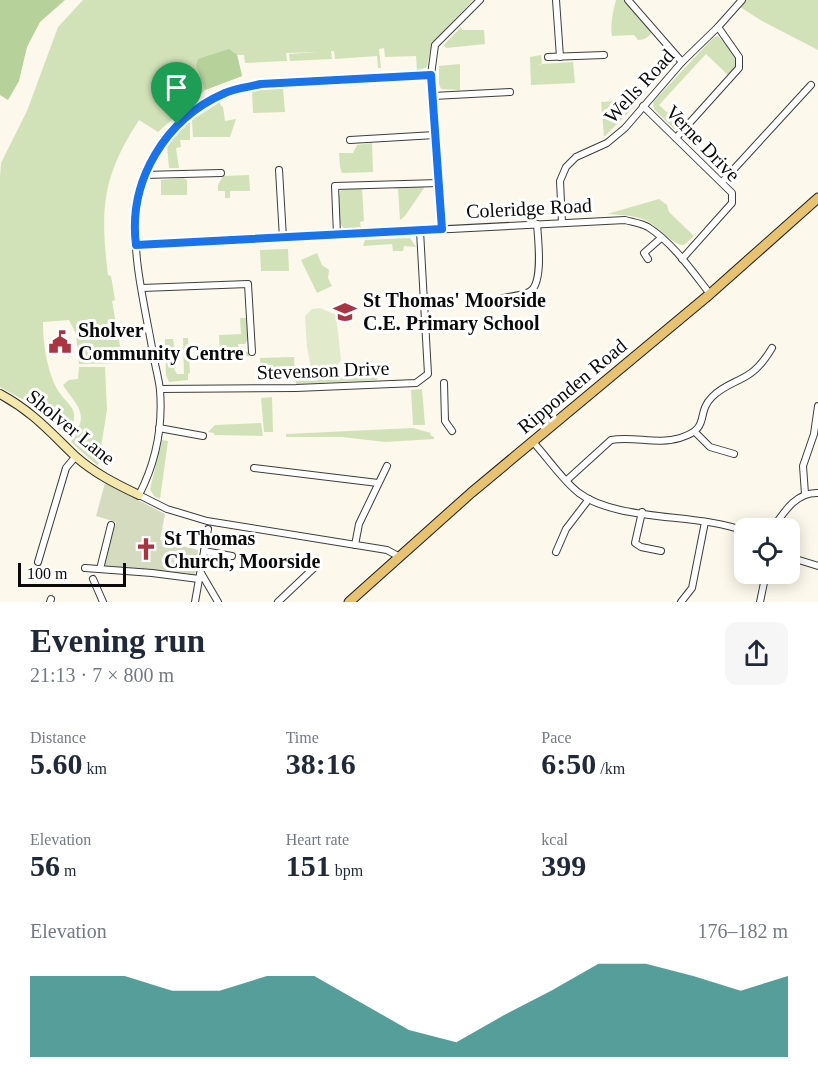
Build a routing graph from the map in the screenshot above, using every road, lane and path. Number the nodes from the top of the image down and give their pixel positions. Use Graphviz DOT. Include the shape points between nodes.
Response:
graph roads {
  1 [pos="480,0"];
  2 [pos="556,0"];
  3 [pos="628,0"];
  4 [pos="741,0"];
  5 [pos="718,27"];
  6 [pos="604,55"];
  7 [pos="548,57"];
  8 [pos="560,57"];
  9 [pos="682,62"];
  10 [pos="431,75"];
  11 [pos="812,85"];
  12 [pos="510,92"];
  13 [pos="433,96"];
  14 [pos="643,106"];
  15 [pos="435,135"];
  16 [pos="676,138"];
  17 [pos="350,140"];
  18 [pos="279,170"];
  19 [pos="221,173"];
  20 [pos="144,175"];
  21 [pos="722,182"];
  22 [pos="439,183"];
  23 [pos="818,198"];
  24 [pos="562,223"];
  25 [pos="537,224"];
  26 [pos="442,229"];
  27 [pos="420,231"];
  28 [pos="338,235"];
  29 [pos="283,237"];
  30 [pos="661,238"];
  31 [pos="136,245"];
  32 [pos="648,259"];
  33 [pos="682,259"];
  34 [pos="142,288"];
  35 [pos="710,294"];
  36 [pos="497,299"];
  37 [pos="772,348"];
  38 [pos="252,352"];
  39 [pos="444,383"];
  40 [pos="160,389"];
  41 [pos="0,394"];
  42 [pos="818,406"];
  43 [pos="159,428"];
  44 [pos="452,431"];
  45 [pos="695,432"];
  46 [pos="203,436"];
  47 [pos="533,442"];
  48 [pos="734,454"];
  49 [pos="76,456"];
  50 [pos="387,466"];
  51 [pos="254,468"];
  52 [pos="567,480"];
  53 [pos="378,483"];
  54 [pos="818,493"];
  55 [pos="805,494"];
  56 [pos="139,495"];
  57 [pos="589,499"];
  58 [pos="642,512"];
  59 [pos="780,518"];
  60 [pos="705,522"];
  61 [pos="111,525"];
  62 [pos="208,529"];
  63 [pos="734,529"];
  64 [pos="355,545"];
  65 [pos="204,551"];
  66 [pos="661,551"];
  67 [pos="556,552"];
  68 [pos="232,556"];
  69 [pos="398,556"];
  70 [pos="800,560"];
  71 [pos="38,562"];
  72 [pos="317,565"];
  73 [pos="818,566"];
  74 [pos="85,568"];
  75 [pos="100,569"];
  76 [pos="200,576"];
  77 [pos="93,579"];
  78 [pos="764,584"];
  79 [pos="103,602"];
  80 [pos="195,602"];
  81 [pos="218,602"];
  82 [pos="278,602"];
  83 [pos="349,602"];
  84 [pos="681,602"];
  85 [pos="760,602"];
  1 -- 10 [label="street" via="435,45"];
  2 -- 8 [label="street"];
  3 -- 9 [label="street"];
  4 -- 5 [label="street, Wells Road"];
  5 -- 9 [label="street, Wells Road"];
  5 -- 16 [label="street" via="739,57 739,69"];
  6 -- 8 [label="street"];
  7 -- 8 [label="street"];
  9 -- 14 [label="street, Wells Road"];
  10 -- 13 [label="street"];
  10 -- 20 [label="street" via="261,84 226,93 177,124"];
  11 -- 21 [label="street"];
  12 -- 13 [label="street"];
  13 -- 15 [label="street"];
  14 -- 16 [label="street, Verne Drive"];
  14 -- 24 [label="street, Wells Road" via="607,143 576,157 566,167 560,181"];
  15 -- 17 [label="street"];
  15 -- 22 [label="street"];
  16 -- 21 [label="street, Verne Drive"];
  18 -- 29 [label="street"];
  19 -- 20 [label="street"];
  20 -- 31 [label="street" via="135,210"];
  21 -- 33 [label="street, Verne Drive" via="732,193 732,204"];
  22 -- 26 [label="street"];
  22 -- 28 [label="street" via="335,186"];
  23 -- 35 [label="main road, Ripponden Road"];
  24 -- 25 [label="street, Coleridge Road"];
  24 -- 30 [label="street, Coleridge Road" via="625,220 646,226"];
  25 -- 26 [label="street, Coleridge Road"];
  25 -- 36 [label="street" via="536,286 528,292"];
  26 -- 27 [label="street, Coleridge Road"];
  27 -- 28 [label="street, Coleridge Road"];
  27 -- 40 [label="street, Stevenson Drive" via="428,374 416,383"];
  28 -- 29 [label="street, Coleridge Road"];
  29 -- 31 [label="street, Coleridge Road"];
  30 -- 32 [label="street" via="644,253"];
  30 -- 33 [label="street, Coleridge Road"];
  31 -- 34 [label="street"];
  33 -- 35 [label="street, Coleridge Road"];
  34 -- 38 [label="street" via="248,284"];
  34 -- 40 [label="street"];
  35 -- 47 [label="main road, Ripponden Road"];
  37 -- 45 [label="street" via="750,374 712,397"];
  39 -- 44 [label="street" via="445,421"];
  40 -- 43 [label="street"];
  41 -- 49 [label="street, Sholver Lane" via="32,414"];
  42 -- 55 [label="street" via="803,466"];
  43 -- 46 [label="street"];
  43 -- 56 [label="street" via="150,474"];
  45 -- 48 [label="street" via="710,447"];
  45 -- 52 [label="street" via="663,441 611,440"];
  47 -- 52 [label="street"];
  47 -- 69 [label="main road, Ripponden Road"];
  49 -- 56 [label="street, Sholver Lane" via="109,480"];
  49 -- 71 [label="street" via="66,468"];
  50 -- 53 [label="street"];
  51 -- 53 [label="street"];
  52 -- 57 [label="street"];
  53 -- 64 [label="street" via="359,524"];
  54 -- 55 [label="street"];
  55 -- 59 [label="street"];
  56 -- 64 [label="street, Sholver Lane" via="166,509 207,521"];
  57 -- 58 [label="street"];
  57 -- 67 [label="street" via="566,529"];
  58 -- 60 [label="street"];
  58 -- 66 [label="street" via="635,543"];
  60 -- 63 [label="street"];
  60 -- 84 [label="street" via="692,588"];
  61 -- 75 [label="street"];
  62 -- 65 [label="street"];
  64 -- 69 [label="street, Sholver Lane" via="387,550"];
  65 -- 68 [label="street"];
  65 -- 76 [label="street"];
  69 -- 83 [label="main road, Ripponden Road"];
  70 -- 73 [label="street"];
  72 -- 82 [label="street"];
  74 -- 75 [label="street"];
  75 -- 76 [label="street"];
  76 -- 80 [label="street"];
  76 -- 81 [label="street"];
  77 -- 79 [label="street"];
  78 -- 85 [label="street"];
}
